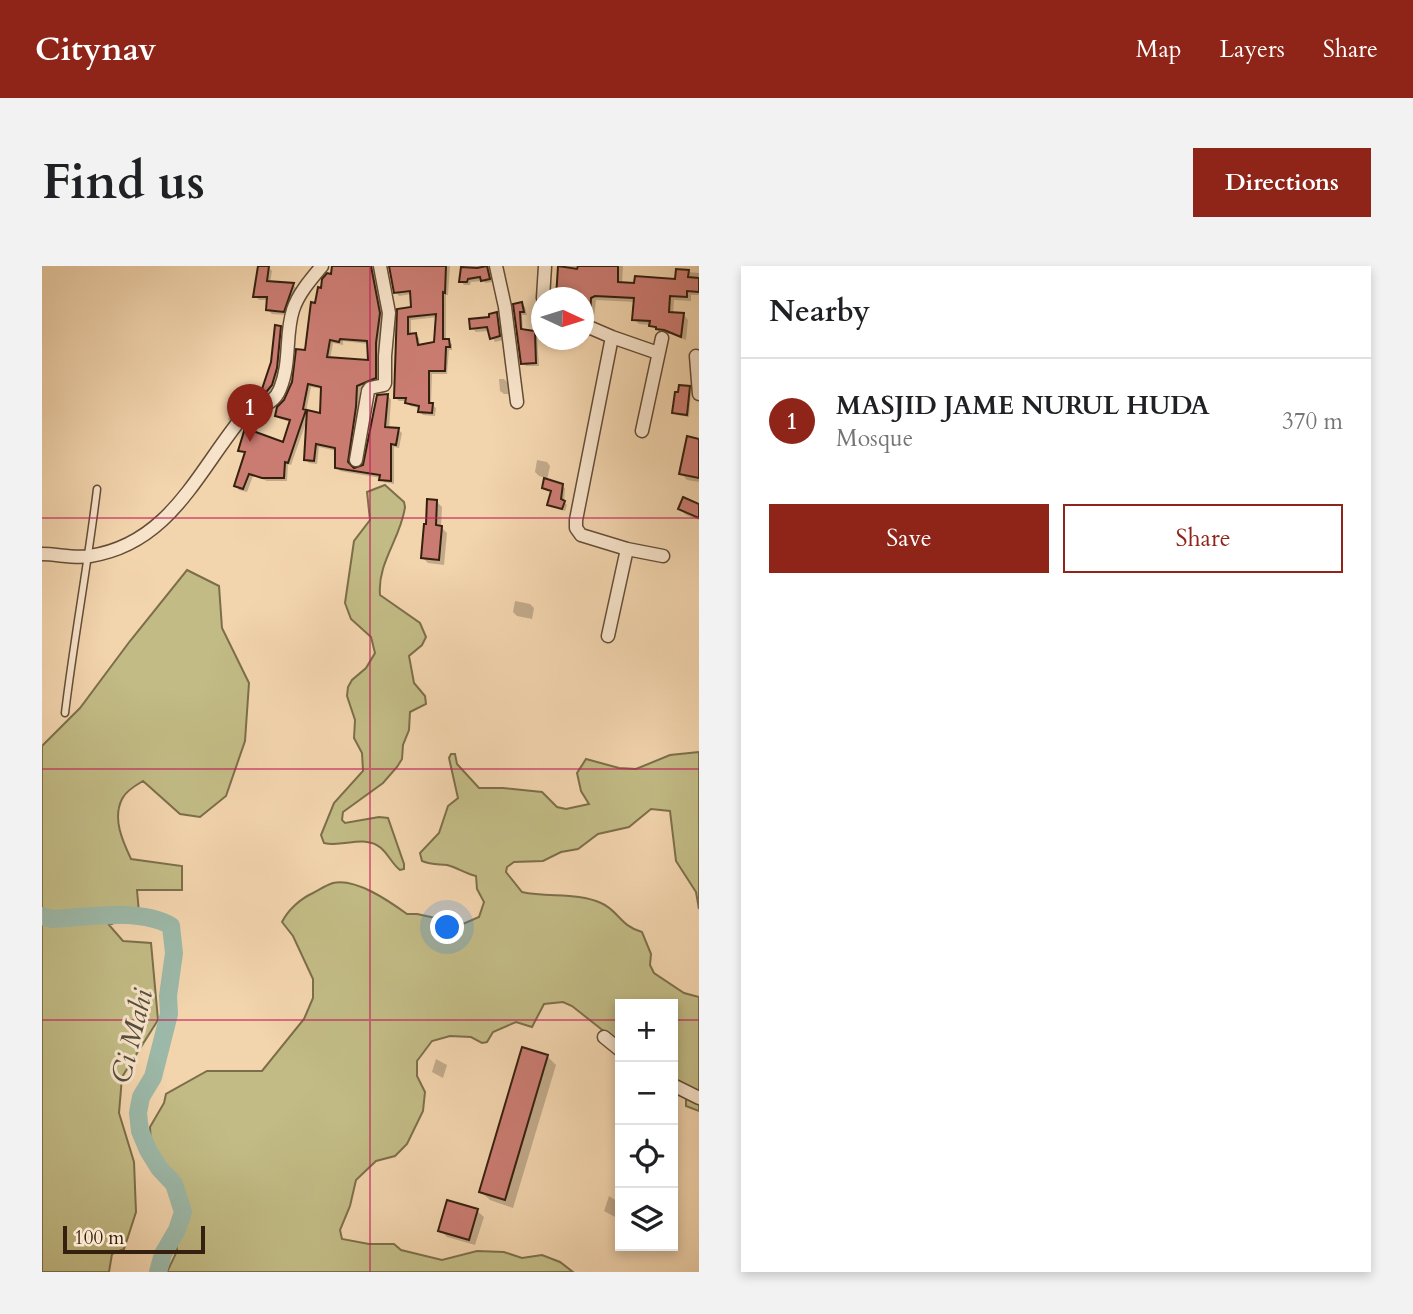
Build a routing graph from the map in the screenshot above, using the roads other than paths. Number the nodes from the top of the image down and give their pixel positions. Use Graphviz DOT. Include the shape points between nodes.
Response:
graph roads {
  1 [pos="322,266"];
  2 [pos="380,266"];
  3 [pos="496,266"];
  4 [pos="545,266"];
  5 [pos="544,287"];
  6 [pos="594,330"];
  7 [pos="612,337"];
  8 [pos="662,338"];
  9 [pos="658,353"];
  10 [pos="696,356"];
  11 [pos="699,394"];
  12 [pos="517,402"];
  13 [pos="642,431"];
  14 [pos="355,460"];
  15 [pos="97,489"];
  16 [pos="627,549"];
  17 [pos="42,554"];
  18 [pos="663,556"];
  19 [pos="89,557"];
  20 [pos="608,636"];
  21 [pos="65,713"];
  22 [pos="604,1037"];
  23 [pos="615,1046"];
  24 [pos="678,1088"];
  25 [pos="699,1098"];
  1 -- 19 [label="street" via="292,312 287,366 272,402 248,410 185,498 145,535"];
  2 -- 14 [label="street" via="389,313 385,383 369,388"];
  3 -- 12 [label="street"];
  4 -- 5 [label="street"];
  6 -- 7 [label="street"];
  7 -- 9 [label="street"];
  7 -- 16 [label="street" via="576,528 581,535"];
  8 -- 9 [label="street"];
  9 -- 13 [label="street"];
  10 -- 11 [label="street"];
  15 -- 19 [label="lane"];
  16 -- 18 [label="street"];
  16 -- 20 [label="street"];
  17 -- 19 [label="street"];
  19 -- 21 [label="lane"];
  22 -- 23 [label="street"];
  24 -- 25 [label="street"];
}
